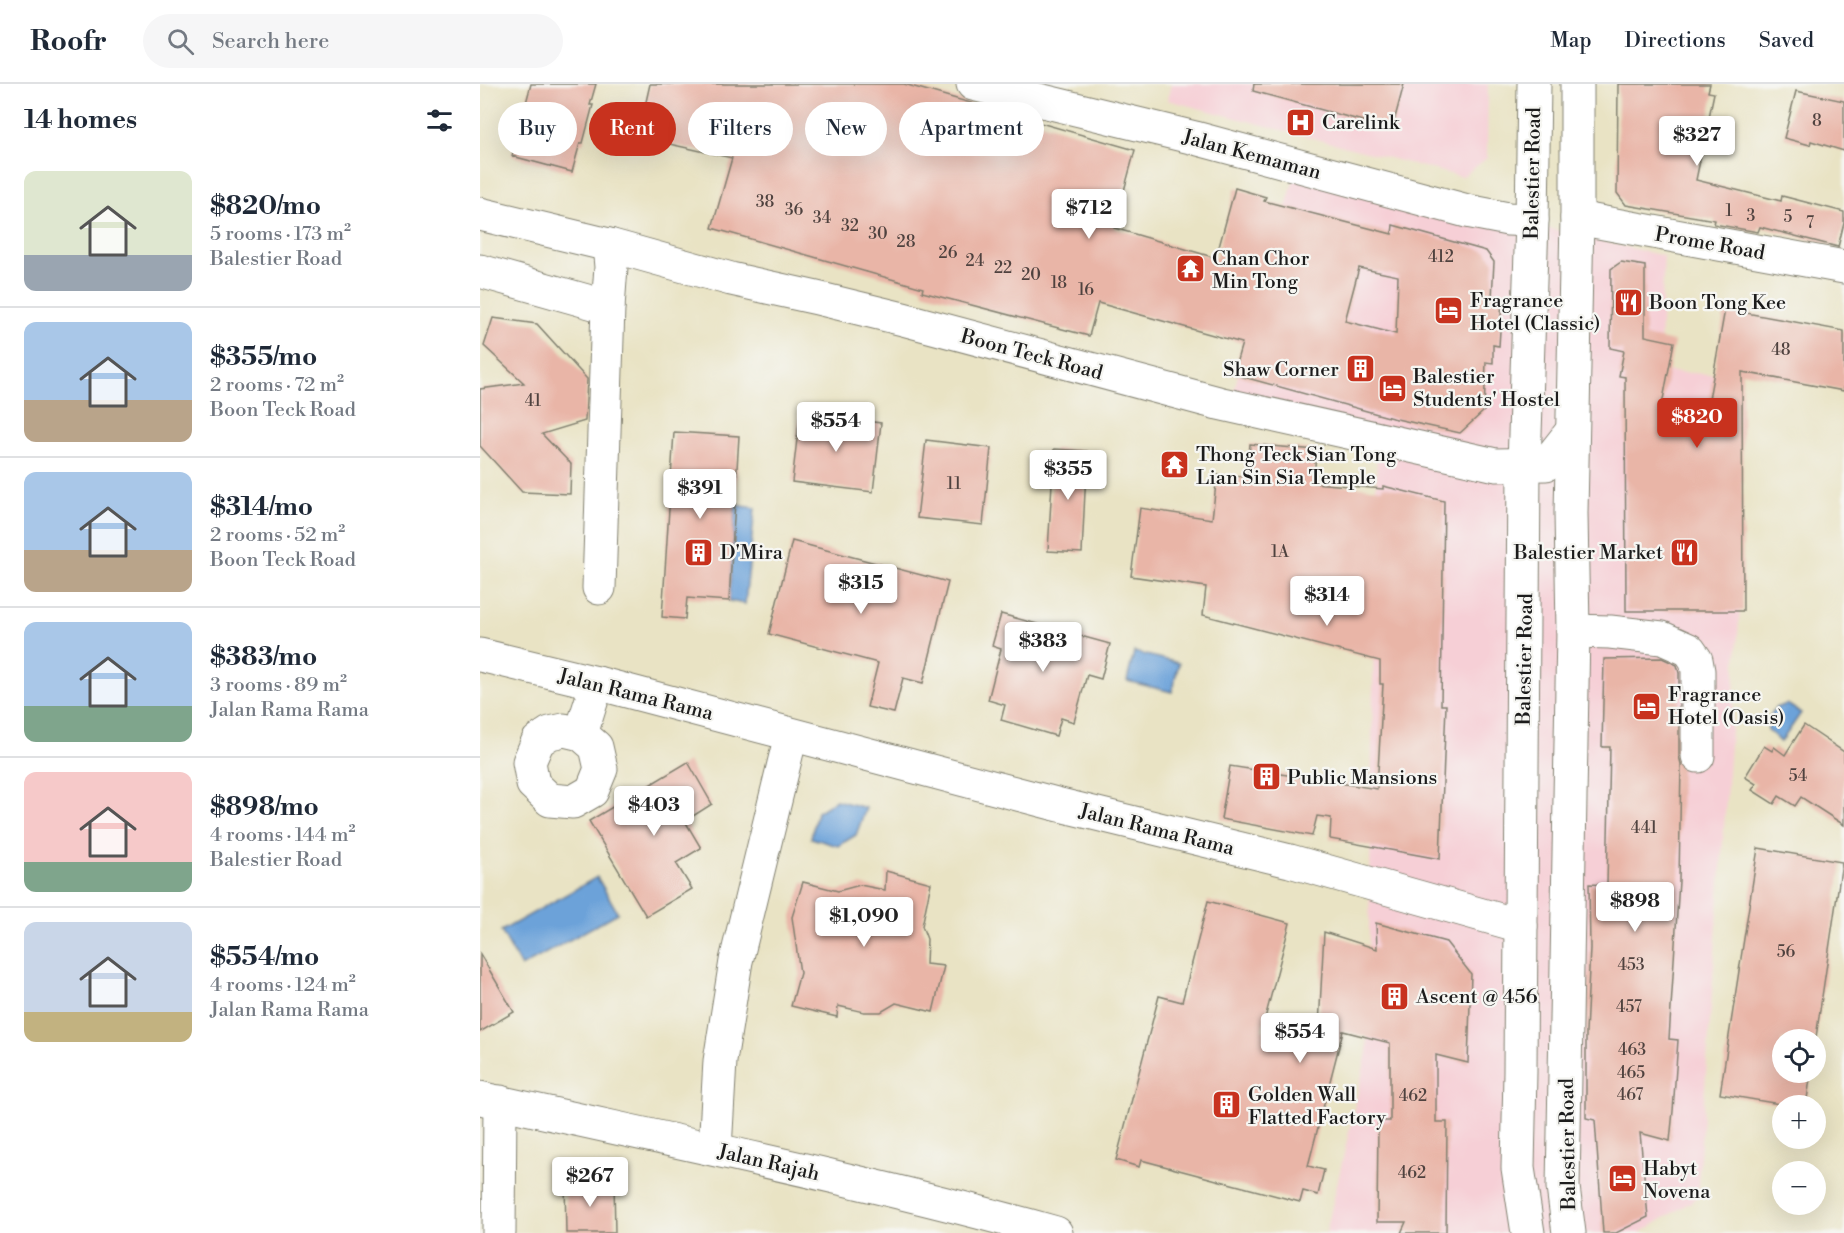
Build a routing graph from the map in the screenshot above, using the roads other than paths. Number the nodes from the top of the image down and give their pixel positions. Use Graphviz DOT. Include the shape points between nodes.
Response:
graph roads {
  1 [pos="973,84"];
  2 [pos="1534,84"];
  3 [pos="1577,84"];
  4 [pos="480,214"];
  5 [pos="1577,218"];
  6 [pos="1532,220"];
  7 [pos="609,244"];
  8 [pos="1844,267"];
  9 [pos="480,271"];
  10 [pos="608,307"];
  11 [pos="1572,430"];
  12 [pos="1524,465"];
  13 [pos="599,588"];
  14 [pos="1574,631"];
  15 [pos="480,656"];
  16 [pos="586,680"];
  17 [pos="572,732"];
  18 [pos="791,735"];
  19 [pos="1698,756"];
  20 [pos="1521,927"];
  21 [pos="490,1100"];
  22 [pos="715,1149"];
  23 [pos="499,1233"];
  24 [pos="1056,1233"];
  25 [pos="1528,1233"];
  26 [pos="1569,1233"];
  1 -- 6 [label="street, Jalan Kemaman" via="1467,211"];
  2 -- 6 [label="street, Balestier Road"];
  3 -- 5 [label="street, Balestier Road"];
  4 -- 7 [label="street, Boon Teck Road"];
  5 -- 8 [label="street, Prome Road"];
  5 -- 11 [label="street, Balestier Road"];
  6 -- 12 [label="street, Balestier Road"];
  7 -- 10 [label="street"];
  7 -- 12 [label="street, Boon Teck Road" via="731,279 870,311 1218,403 1496,465"];
  9 -- 10 [label="street"];
  10 -- 13 [label="street"];
  11 -- 12 [label="street, Boon Teck Road" via="1546,464"];
  11 -- 14 [label="street, Balestier Road"];
  12 -- 20 [label="street, Balestier Road"];
  14 -- 19 [label="street" via="1662,638 1689,650 1698,671"];
  14 -- 26 [label="street, Balestier Road" via="1563,1187"];
  15 -- 16 [label="street, Jalan Rama Rama"];
  16 -- 17 [label="street"];
  16 -- 18 [label="street, Jalan Rama Rama"];
  18 -- 20 [label="street, Jalan Rama Rama" via="1290,861"];
  18 -- 22 [label="street" via="736,961 720,1061"];
  20 -- 25 [label="street, Balestier Road" via="1518,1168"];
  21 -- 22 [label="street, Jalan Rajah"];
  21 -- 23 [label="street"];
  22 -- 24 [label="street, Jalan Rajah"];
}
